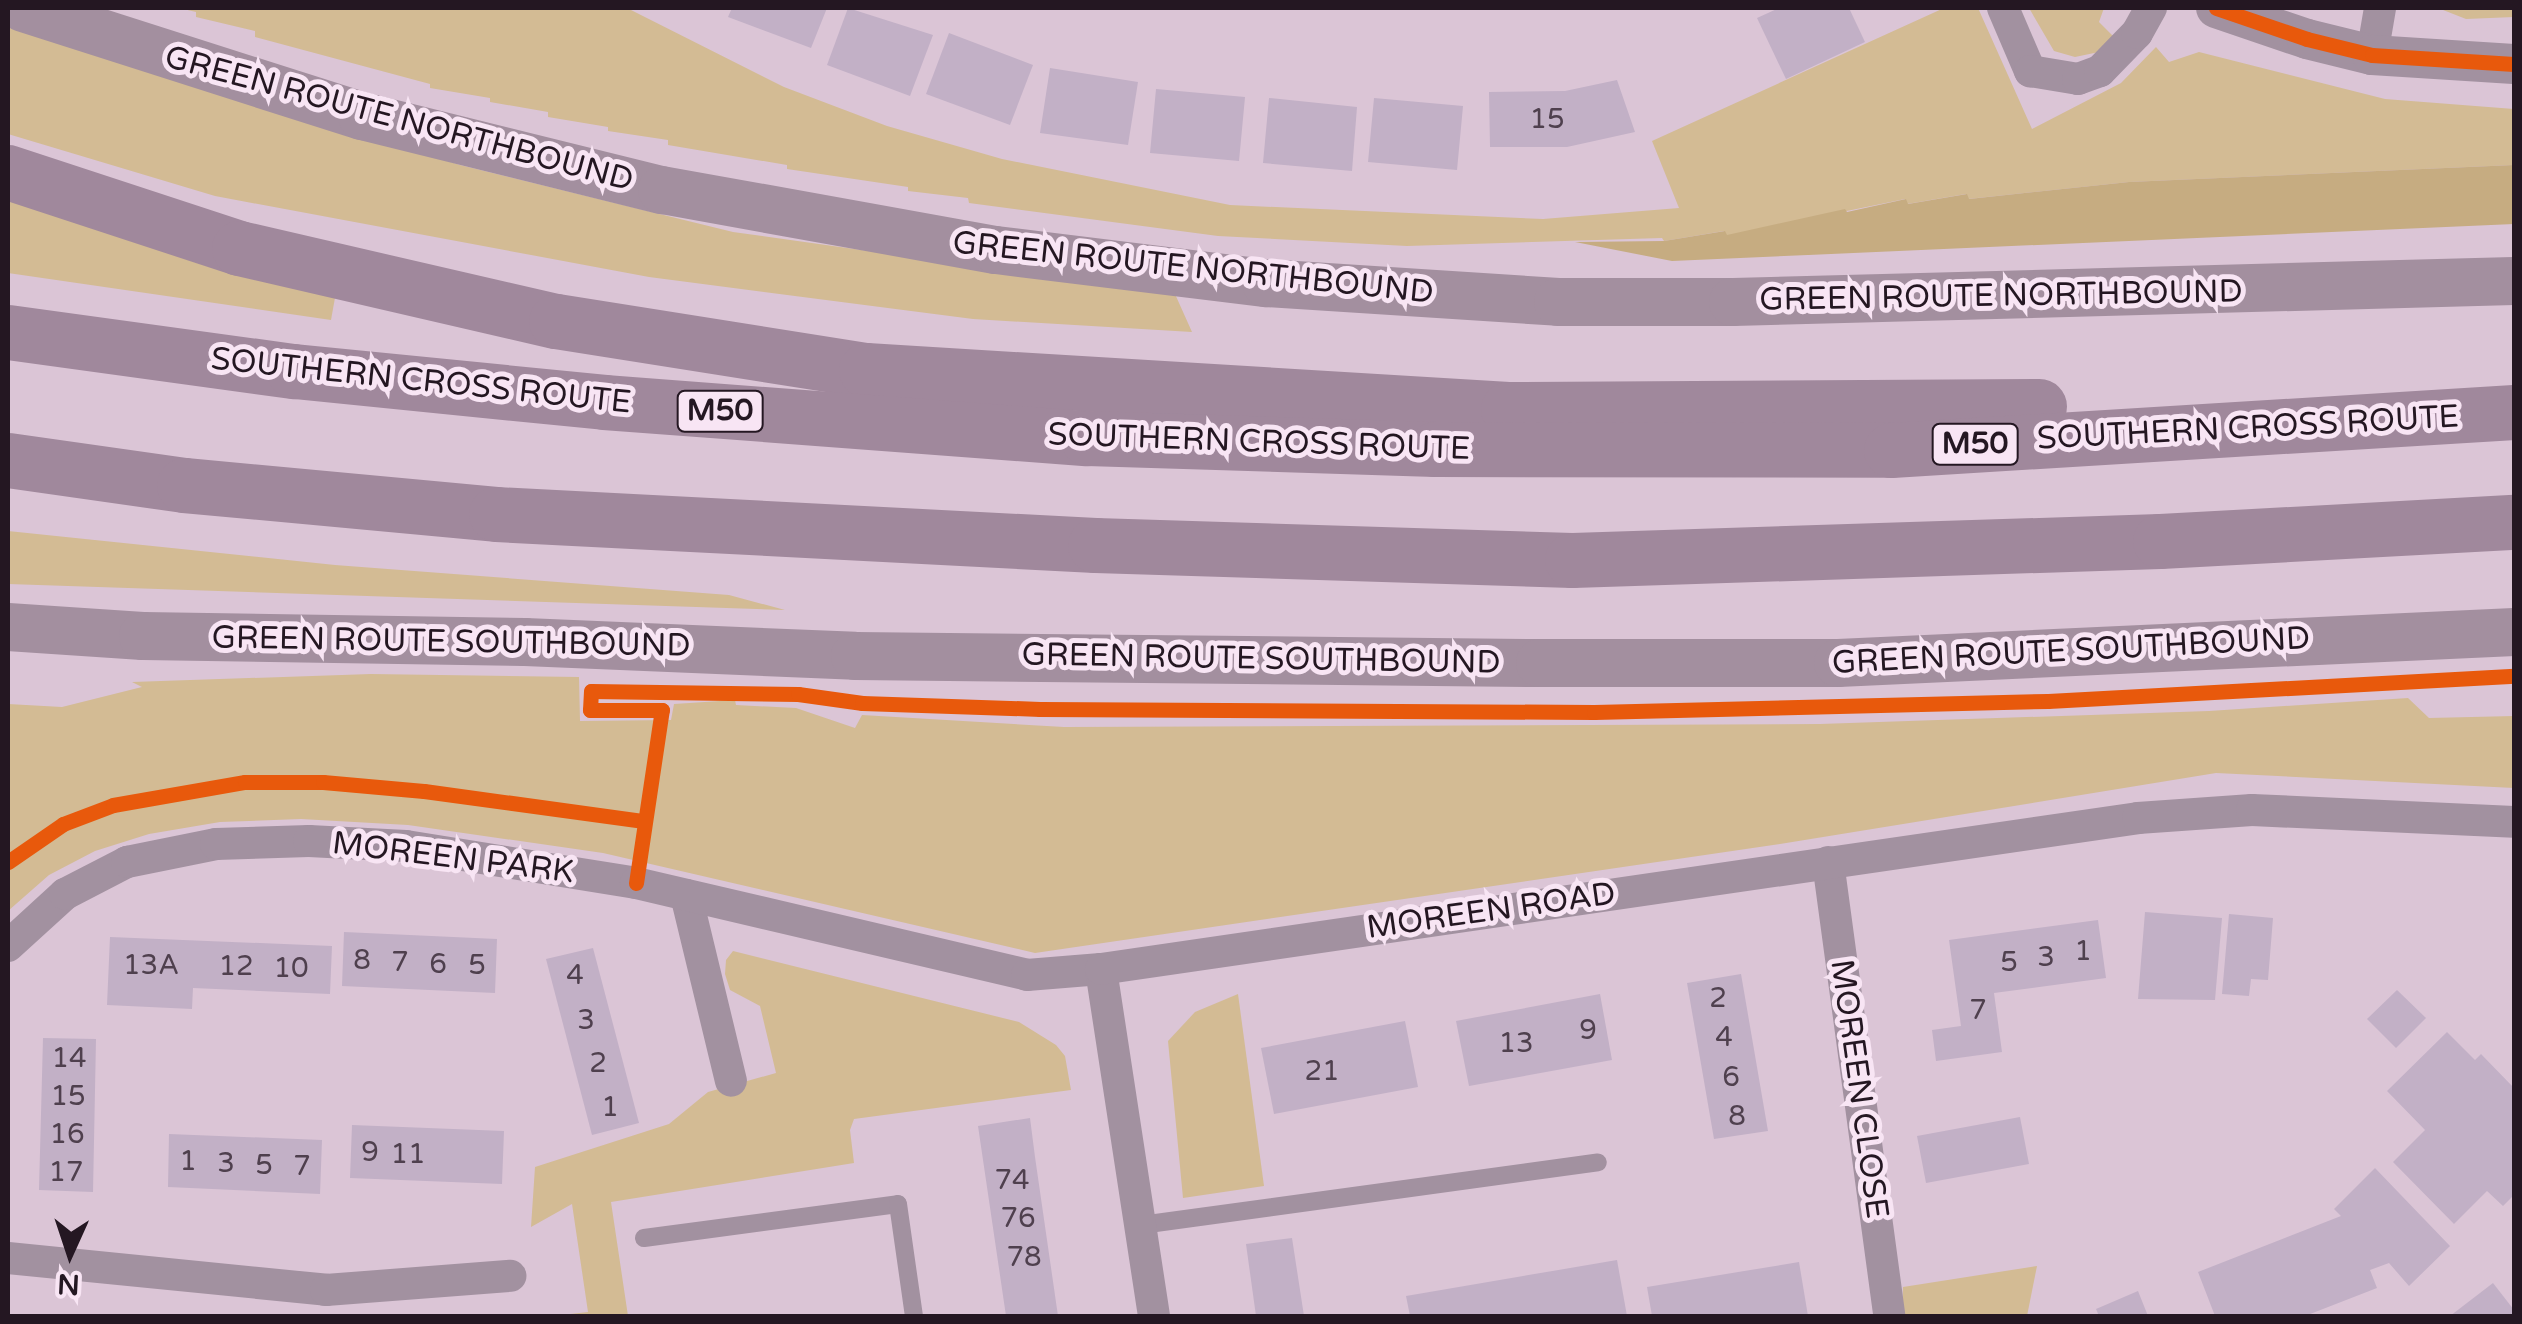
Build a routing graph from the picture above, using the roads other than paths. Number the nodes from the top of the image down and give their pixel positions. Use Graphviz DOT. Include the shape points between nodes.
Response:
graph roads {
  1 [pos="23,8"];
  2 [pos="59,8"];
  3 [pos="2003,8"];
  4 [pos="2151,8"];
  5 [pos="2216,8"];
  6 [pos="2380,8"];
  7 [pos="135,47"];
  8 [pos="2372,55"];
  9 [pos="2514,64"];
  10 [pos="8,172"];
  11 [pos="2514,281"];
  12 [pos="8,332"];
  13 [pos="2514,412"];
  14 [pos="2391,418"];
  15 [pos="8,460"];
  16 [pos="8,495"];
  17 [pos="2514,522"];
  18 [pos="1572,560"];
  19 [pos="8,627"];
  20 [pos="2514,632"];
  21 [pos="142,636"];
  22 [pos="8,643"];
  23 [pos="2514,822"];
  24 [pos="1828,862"];
  25 [pos="686,894"];
  26 [pos="8,946"];
  27 [pos="1100,969"];
  28 [pos="731,1081"];
  29 [pos="1598,1162"];
  30 [pos="1141,1225"];
  31 [pos="644,1238"];
  32 [pos="8,1258"];
  33 [pos="510,1276"];
  34 [pos="325,1304"];
  35 [pos="914,1316"];
  36 [pos="1154,1316"];
  37 [pos="1889,1316"];
  1 -- 7 [label="main road, GREEN ROUTE NORTHBOUND"];
  2 -- 7 [label="main road, GREEN ROUTE NORTHBOUND"];
  3 -- 4 [label="street" via="2030,71 2078,79 2100,71 2138,33"];
  5 -- 8 [label="street"];
  6 -- 8 [label="street"];
  7 -- 11 [label="main road, GREEN ROUTE NORTHBOUND" via="362,116 662,190 996,250 1266,283 1558,302 1733,302"];
  8 -- 9 [label="street"];
  10 -- 14 [label="highway" via="239,248 556,321 866,370 1508,409 2248,404"];
  12 -- 14 [label="highway, SOUTHERN CROSS ROUTE / M50" via="294,371 565,398 1087,438 1435,449 1891,450"];
  13 -- 14 [label="highway, SOUTHERN CROSS ROUTE / M50"];
  15 -- 18 [label="highway" via="496,514 957,539"];
  16 -- 18 [label="highway" via="587,555 1114,575"];
  17 -- 18 [label="highway" via="2160,542"];
  19 -- 21 [label="main road, GREEN ROUTE SOUTHBOUND"];
  20 -- 21 [label="main road, GREEN ROUTE SOUTHBOUND" via="1838,662 855,656"];
  21 -- 22 [label="main road"];
  23 -- 24 [label="street, MOREEN ROAD" via="2252,810 2138,818"];
  24 -- 27 [label="street, MOREEN ROAD"];
  24 -- 37 [label="street, MOREEN CLOSE"];
  25 -- 26 [label="street, MOREEN PARK" via="406,846 216,844 127,862 66,894"];
  25 -- 27 [label="street, MOREEN PARK" via="1027,976"];
  25 -- 28 [label="street"];
  27 -- 30 [label="street"];
  29 -- 30 [label="lane"];
  30 -- 36 [label="street"];
  31 -- 35 [label="lane" via="898,1204"];
  32 -- 34 [label="street"];
  33 -- 34 [label="street"];
}
